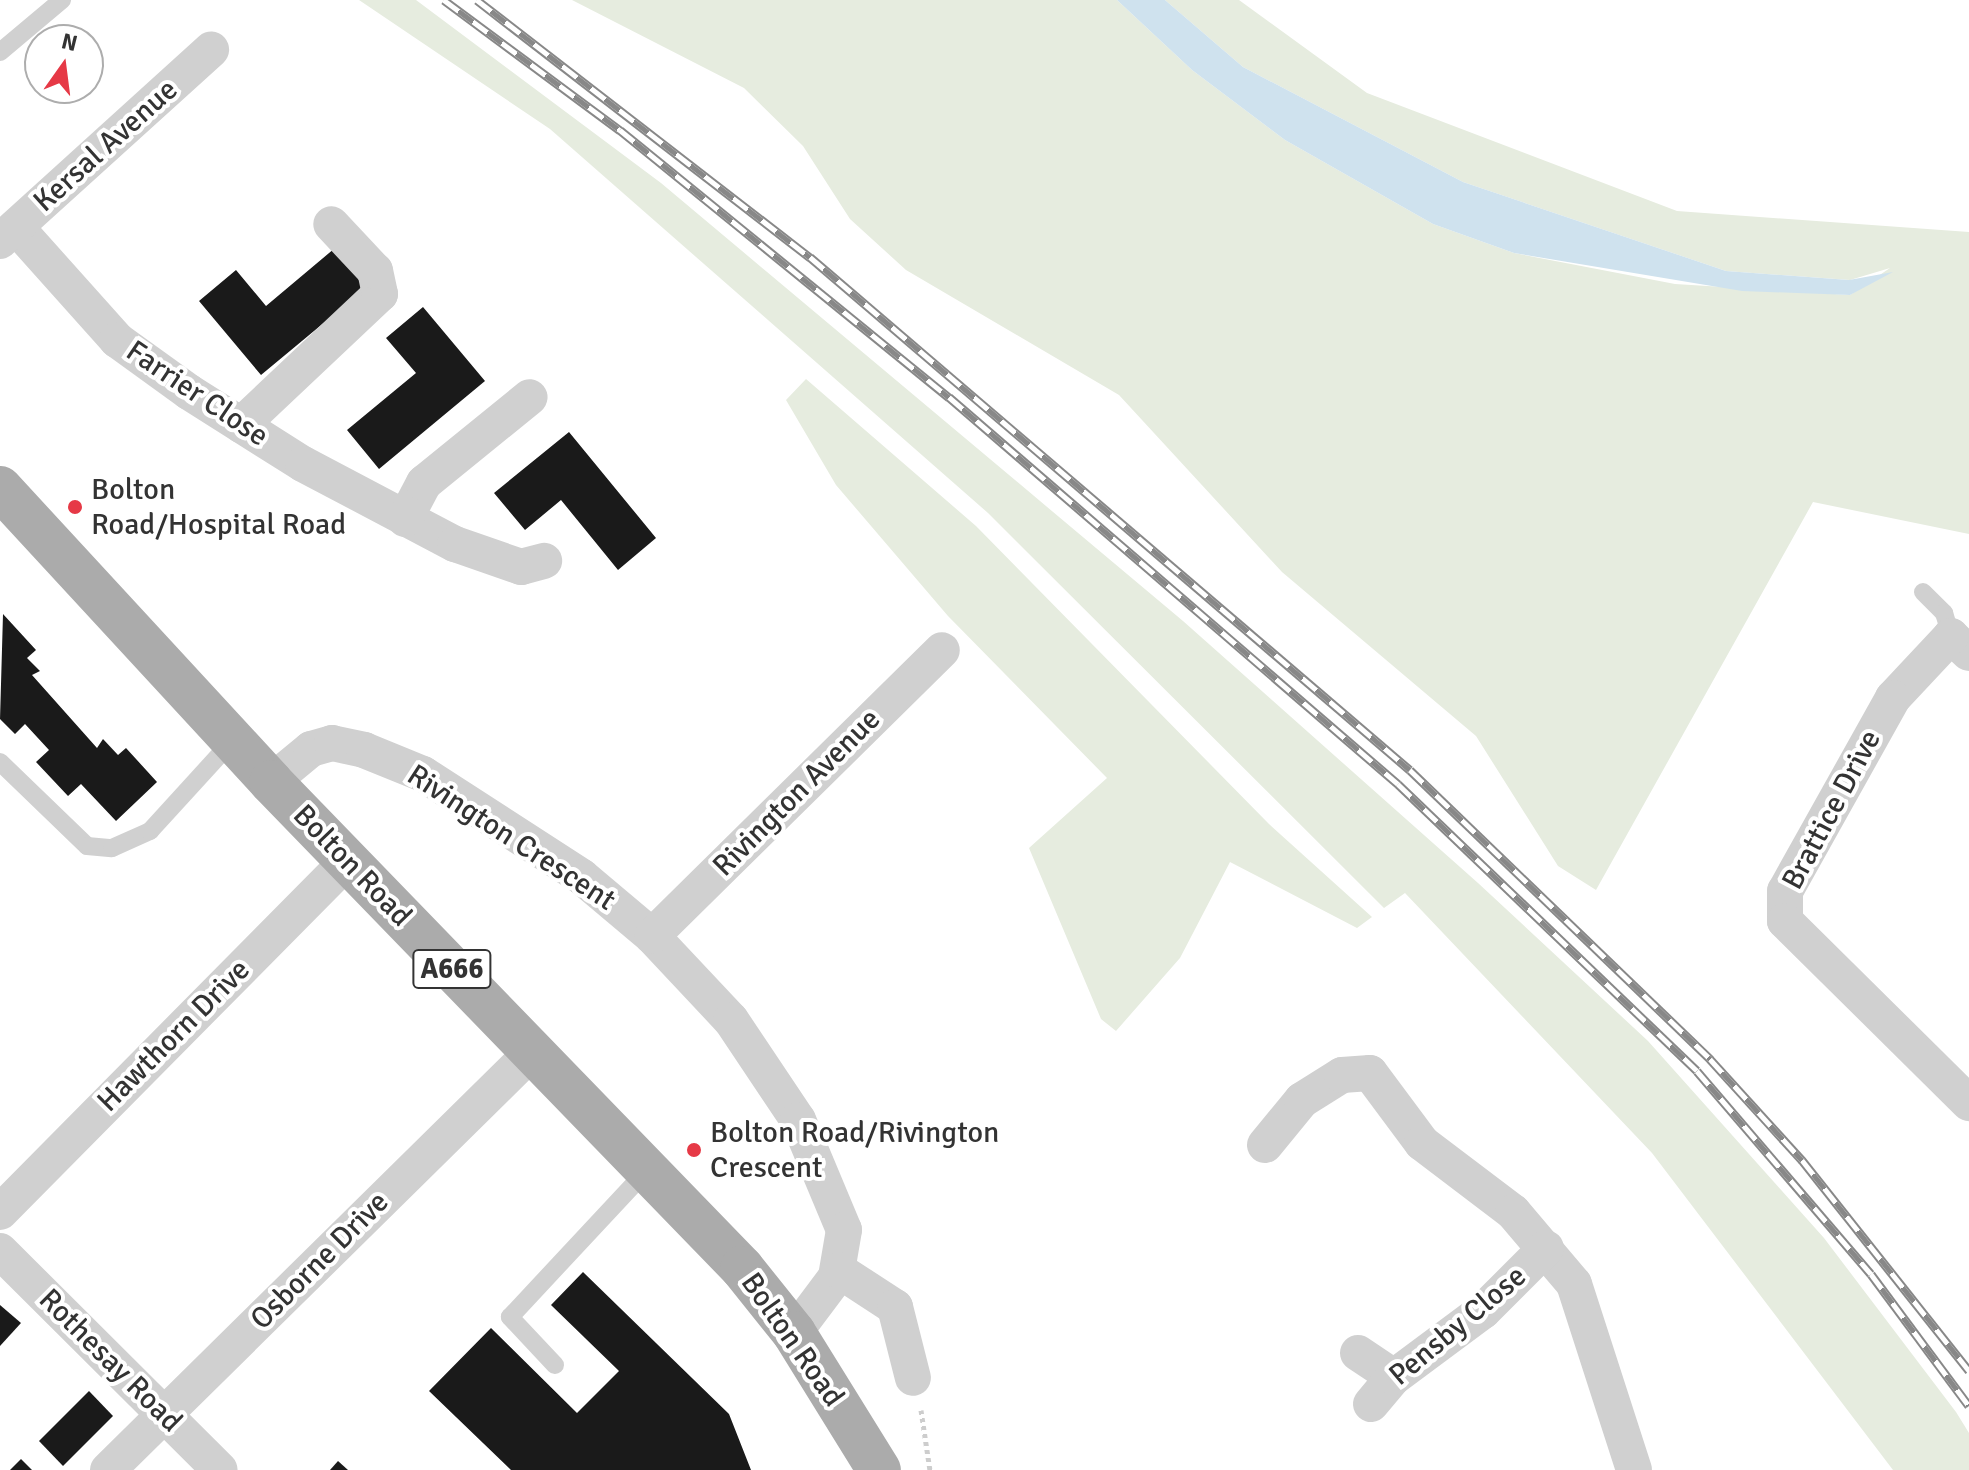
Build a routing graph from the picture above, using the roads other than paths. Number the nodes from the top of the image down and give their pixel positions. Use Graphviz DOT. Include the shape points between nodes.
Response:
graph roads {
  1 [pos="62,0"];
  2 [pos="211,50"];
  3 [pos="0,52"];
  4 [pos="331,224"];
  5 [pos="7,229"];
  6 [pos="530,397"];
  7 [pos="241,425"];
  8 [pos="0,488"];
  9 [pos="405,519"];
  10 [pos="544,561"];
  11 [pos="1923,592"];
  12 [pos="1960,644"];
  13 [pos="942,650"];
  14 [pos="233,740"];
  15 [pos="0,762"];
  16 [pos="271,782"];
  17 [pos="347,861"];
  18 [pos="652,936"];
  19 [pos="532,1052"];
  20 [pos="1969,1103"];
  21 [pos="1265,1145"];
  22 [pos="648,1169"];
  23 [pos="0,1212"];
  24 [pos="1546,1248"];
  25 [pos="0,1251"];
  26 [pos="838,1270"];
  27 [pos="794,1333"];
  28 [pos="1358,1353"];
  29 [pos="555,1365"];
  30 [pos="1394,1377"];
  31 [pos="913,1378"];
  32 [pos="1371,1404"];
  33 [pos="164,1414"];
  34 [pos="108,1470"];
  35 [pos="220,1470"];
  36 [pos="879,1470"];
  37 [pos="1634,1470"];
  1 -- 3 [label="lane"];
  2 -- 5 [label="street, Kersal Avenue"];
  4 -- 7 [label="street" via="375,271 380,294"];
  5 -- 7 [label="street, Farrier Close" via="117,340"];
  6 -- 9 [label="street" via="424,483"];
  7 -- 9 [label="street, Farrier Close"];
  8 -- 14 [label="main road, Bolton Road / A666"];
  9 -- 10 [label="street, Farrier Close" via="521,567"];
  11 -- 12 [label="lane" via="1944,613"];
  12 -- 20 [label="street, Brattice Drive" via="1893,698 1785,891 1785,921"];
  13 -- 18 [label="street, Rivington Avenue"];
  14 -- 15 [label="lane" via="150,831 112,848 87,846"];
  14 -- 16 [label="main road, Bolton Road / A666"];
  16 -- 17 [label="main road, Bolton Road / A666"];
  16 -- 18 [label="street, Rivington Crescent" via="311,749 332,743 364,750 436,783 582,877"];
  17 -- 19 [label="main road, Bolton Road / A666"];
  17 -- 23 [label="street, Hawthorn Drive"];
  18 -- 26 [label="street, Rivington Crescent" via="731,1020 798,1120 844,1230"];
  19 -- 22 [label="main road, Bolton Road / A666"];
  19 -- 33 [label="street, Osborne Drive"];
  21 -- 24 [label="street" via="1302,1100 1342,1075 1370,1073 1422,1143 1513,1212"];
  22 -- 27 [label="main road, Bolton Road / A666"];
  22 -- 29 [label="lane" via="510,1317"];
  24 -- 30 [label="street, Pensby Close" via="1483,1311"];
  24 -- 37 [label="street" via="1574,1284"];
  25 -- 33 [label="street, Rothesay Road"];
  26 -- 27 [label="street, Rivington Crescent"];
  26 -- 31 [label="street" via="895,1307"];
  27 -- 36 [label="main road, Bolton Road / A666"];
  28 -- 30 [label="street"];
  30 -- 32 [label="street, Pensby Close"];
  33 -- 34 [label="street, Osborne Drive"];
  33 -- 35 [label="street, Rothesay Road"];
}
